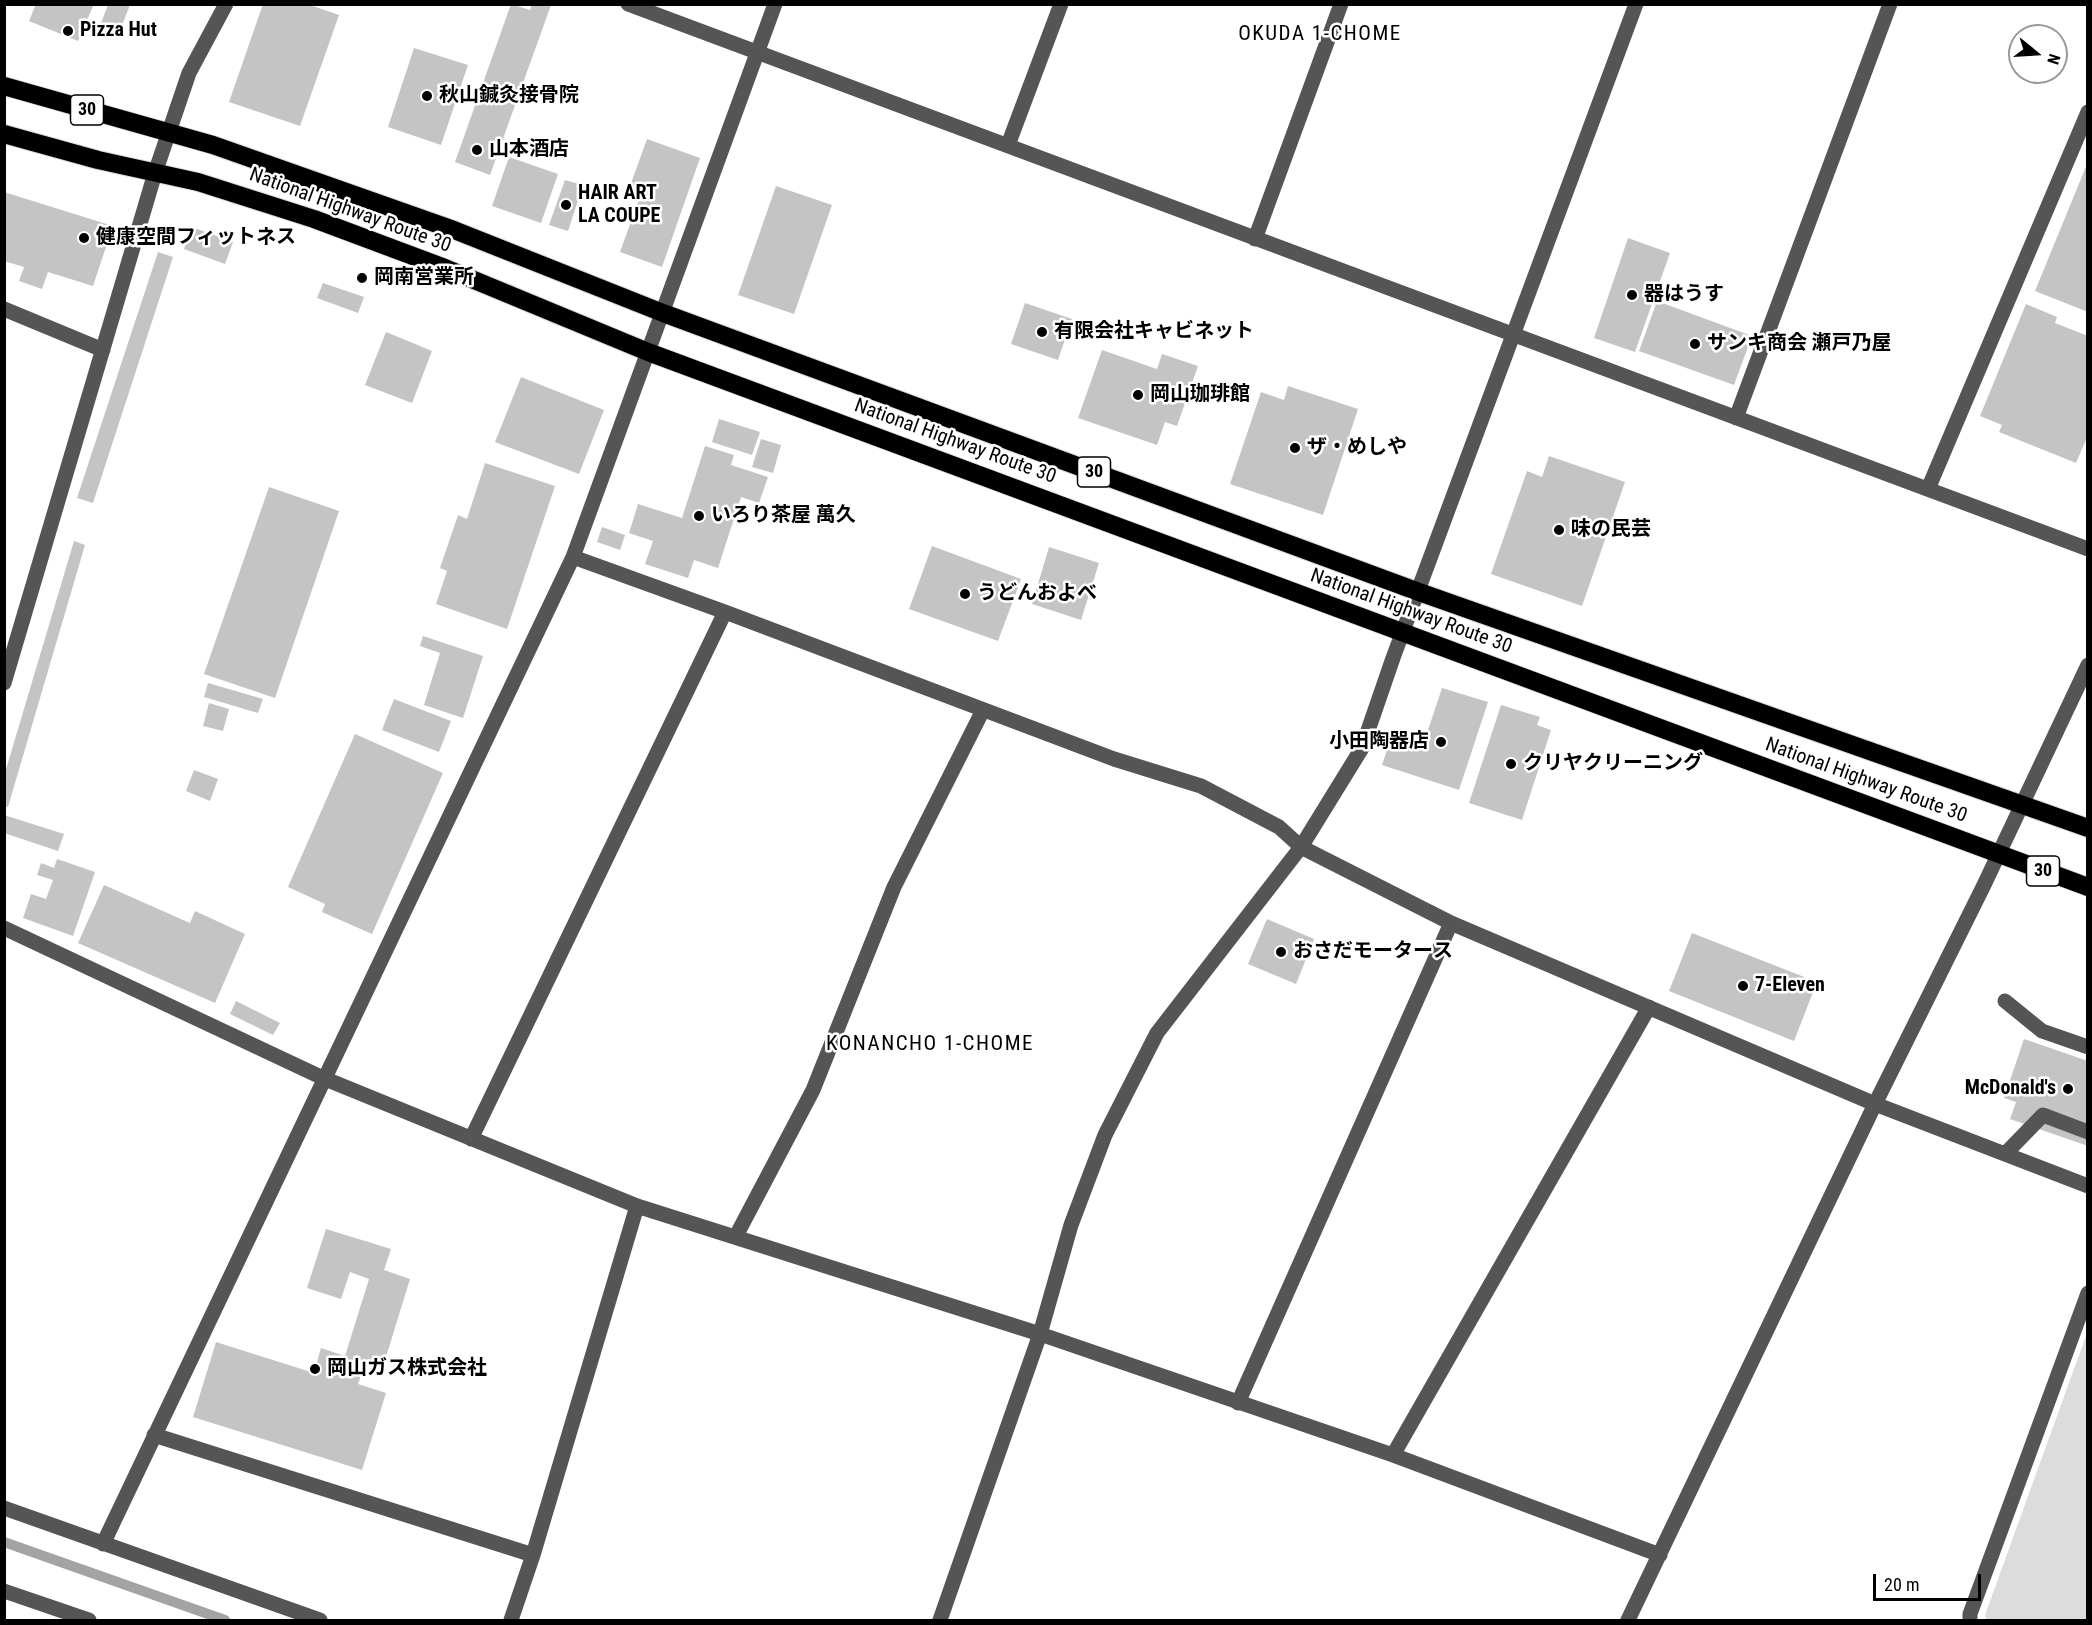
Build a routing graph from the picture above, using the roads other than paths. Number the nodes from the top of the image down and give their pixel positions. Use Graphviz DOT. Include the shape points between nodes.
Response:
graph roads {
  1 [pos="226,4"];
  2 [pos="628,4"];
  3 [pos="775,4"];
  4 [pos="1061,4"];
  5 [pos="1341,4"];
  6 [pos="1636,4"];
  7 [pos="1890,4"];
  8 [pos="757,52"];
  9 [pos="4,86"];
  10 [pos="2088,112"];
  11 [pos="170,133"];
  12 [pos="4,134"];
  13 [pos="1008,145"];
  14 [pos="155,172"];
  15 [pos="1255,238"];
  16 [pos="4,309"];
  17 [pos="663,313"];
  18 [pos="1513,334"];
  19 [pos="103,350"];
  20 [pos="648,351"];
  21 [pos="1736,418"];
  22 [pos="1928,489"];
  23 [pos="2088,549"];
  24 [pos="573,557"];
  25 [pos="1419,592"];
  26 [pos="725,612"];
  27 [pos="1403,633"];
  28 [pos="2088,665"];
  29 [pos="4,683"];
  30 [pos="983,710"];
  31 [pos="2021,804"];
  32 [pos="2088,828"];
  33 [pos="1301,847"];
  34 [pos="1998,854"];
  35 [pos="2088,887"];
  36 [pos="1452,922"];
  37 [pos="4,928"];
  38 [pos="2005,1001"];
  39 [pos="1649,1007"];
  40 [pos="2088,1047"];
  41 [pos="323,1078"];
  42 [pos="1875,1104"];
  43 [pos="2088,1132"];
  44 [pos="471,1139"];
  45 [pos="2005,1154"];
  46 [pos="2088,1186"];
  47 [pos="637,1206"];
  48 [pos="736,1236"];
  49 [pos="2088,1293"];
  50 [pos="1040,1334"];
  51 [pos="1238,1403"];
  52 [pos="154,1436"];
  53 [pos="1393,1455"];
  54 [pos="4,1508"];
  55 [pos="103,1544"];
  56 [pos="1660,1555"];
  57 [pos="533,1556"];
  58 [pos="4,1591"];
  59 [pos="89,1620"];
  60 [pos="320,1620"];
  61 [pos="511,1620"];
  62 [pos="940,1620"];
  63 [pos="1628,1620"];
  64 [pos="1970,1620"];
  1 -- 11 [label="street" via="189,73"];
  2 -- 8 [label="street"];
  3 -- 8 [label="street"];
  4 -- 13 [label="street"];
  5 -- 15 [label="street"];
  6 -- 18 [label="street"];
  7 -- 21 [label="street"];
  8 -- 13 [label="street"];
  8 -- 17 [label="street"];
  9 -- 11 [label="highway, National Highway Route 30 / 30"];
  10 -- 22 [label="street"];
  11 -- 14 [label="street"];
  11 -- 17 [label="highway, National Highway Route 30 / 30" via="454,230"];
  12 -- 14 [label="highway, National Highway Route 30 / 30"];
  13 -- 15 [label="street"];
  14 -- 19 [label="street"];
  14 -- 20 [label="highway, National Highway Route 30 / 30" via="314,219"];
  15 -- 18 [label="street"];
  16 -- 19 [label="street"];
  17 -- 20 [label="street"];
  17 -- 25 [label="highway, National Highway Route 30 / 30"];
  18 -- 21 [label="street"];
  18 -- 25 [label="street"];
  19 -- 29 [label="street"];
  20 -- 24 [label="street"];
  20 -- 27 [label="highway, National Highway Route 30 / 30"];
  21 -- 22 [label="street"];
  22 -- 23 [label="street"];
  24 -- 26 [label="street"];
  24 -- 41 [label="street"];
  25 -- 27 [label="street"];
  25 -- 31 [label="highway, National Highway Route 30 / 30"];
  26 -- 30 [label="street"];
  26 -- 44 [label="street"];
  27 -- 33 [label="street" via="1362,748"];
  27 -- 34 [label="highway, National Highway Route 30 / 30"];
  28 -- 31 [label="street"];
  30 -- 33 [label="street" via="1114,759 1201,786 1280,827"];
  30 -- 48 [label="street" via="894,887 813,1090"];
  31 -- 32 [label="highway, National Highway Route 30 / 30"];
  31 -- 34 [label="street"];
  33 -- 36 [label="street"];
  33 -- 50 [label="street" via="1157,1033 1105,1135 1071,1225"];
  34 -- 35 [label="highway, National Highway Route 30 / 30"];
  34 -- 42 [label="street"];
  36 -- 39 [label="street"];
  36 -- 51 [label="street"];
  37 -- 41 [label="street"];
  38 -- 40 [label="street" via="2042,1030"];
  39 -- 42 [label="street"];
  39 -- 53 [label="street"];
  41 -- 44 [label="street"];
  41 -- 52 [label="street"];
  42 -- 45 [label="street"];
  42 -- 56 [label="street"];
  43 -- 45 [label="street" via="2043,1115"];
  44 -- 47 [label="street"];
  45 -- 46 [label="street"];
  47 -- 48 [label="street"];
  47 -- 57 [label="street"];
  48 -- 50 [label="street"];
  49 -- 64 [label="street"];
  50 -- 51 [label="street"];
  50 -- 62 [label="street"];
  51 -- 53 [label="street"];
  52 -- 55 [label="street"];
  52 -- 57 [label="street"];
  53 -- 56 [label="street"];
  54 -- 55 [label="street"];
  55 -- 60 [label="street"];
  56 -- 63 [label="street"];
  57 -- 61 [label="street"];
  58 -- 59 [label="street"];
}
